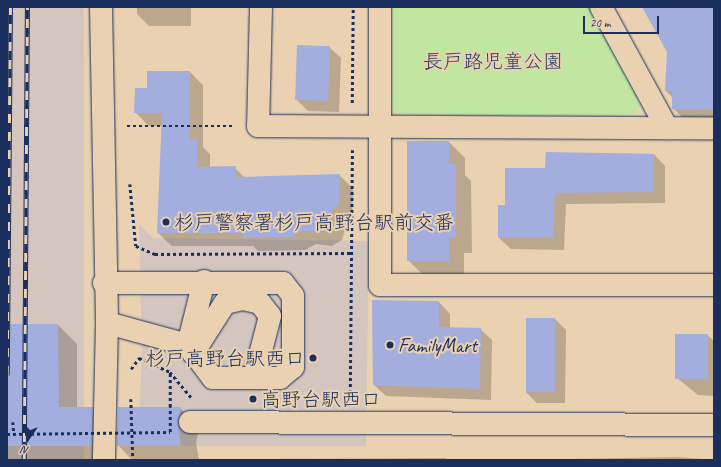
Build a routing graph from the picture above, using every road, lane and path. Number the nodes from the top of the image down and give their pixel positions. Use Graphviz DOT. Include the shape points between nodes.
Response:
graph roads {
  1 [pos="101,7"];
  2 [pos="261,7"];
  3 [pos="353,7"];
  4 [pos="380,7"];
  5 [pos="601,7"];
  6 [pos="126,118"];
  7 [pos="126,126"];
  8 [pos="258,126"];
  9 [pos="352,127"];
  10 [pos="380,127"];
  11 [pos="667,128"];
  12 [pos="714,128"];
  13 [pos="126,134"];
  14 [pos="130,179"];
  15 [pos="351,253"];
  16 [pos="204,281"];
  17 [pos="104,283"];
  18 [pos="714,285"];
  19 [pos="107,323"];
  20 [pos="191,349"];
  21 [pos="170,372"];
  22 [pos="131,377"];
  23 [pos="254,378"];
  24 [pos="131,392"];
  25 [pos="13,422"];
  26 [pos="190,422"];
  27 [pos="350,423"];
  28 [pos="714,425"];
  29 [pos="7,434"];
  30 [pos="14,434"];
  31 [pos="104,460"];
  32 [pos="133,460"];
  1 -- 17 [label="street"];
  2 -- 8 [label="street"];
  3 -- 9 [label="path"];
  4 -- 10 [label="street"];
  5 -- 11 [label="street"];
  6 -- 7 [label="path"];
  7 -- 8 [label="path"];
  7 -- 13 [label="path"];
  8 -- 9 [label="street"];
  9 -- 10 [label="street"];
  9 -- 15 [label="path"];
  10 -- 11 [label="street"];
  10 -- 18 [label="street" via="380,285"];
  11 -- 12 [label="street"];
  14 -- 15 [label="path" via="136,246 155,254"];
  15 -- 27 [label="path"];
  16 -- 17 [label="street"];
  16 -- 20 [label="street"];
  16 -- 23 [label="street" via="276,281 290,288 293,296 293,367 280,378"];
  17 -- 19 [label="street"];
  19 -- 20 [label="street"];
  19 -- 31 [label="street"];
  20 -- 23 [label="street" via="213,378"];
  20 -- 23 [label="street" via="225,303 243,299 260,303 270,316"];
  21 -- 22 [label="path" via="139,358 131,370"];
  21 -- 26 [label="path" via="191,395"];
  21 -- 30 [label="path, bridge" via="170,432"];
  24 -- 32 [label="path"];
  25 -- 30 [label="path"];
  26 -- 27 [label="street"];
  27 -- 28 [label="street"];
  29 -- 30 [label="path, bridge"];
}
